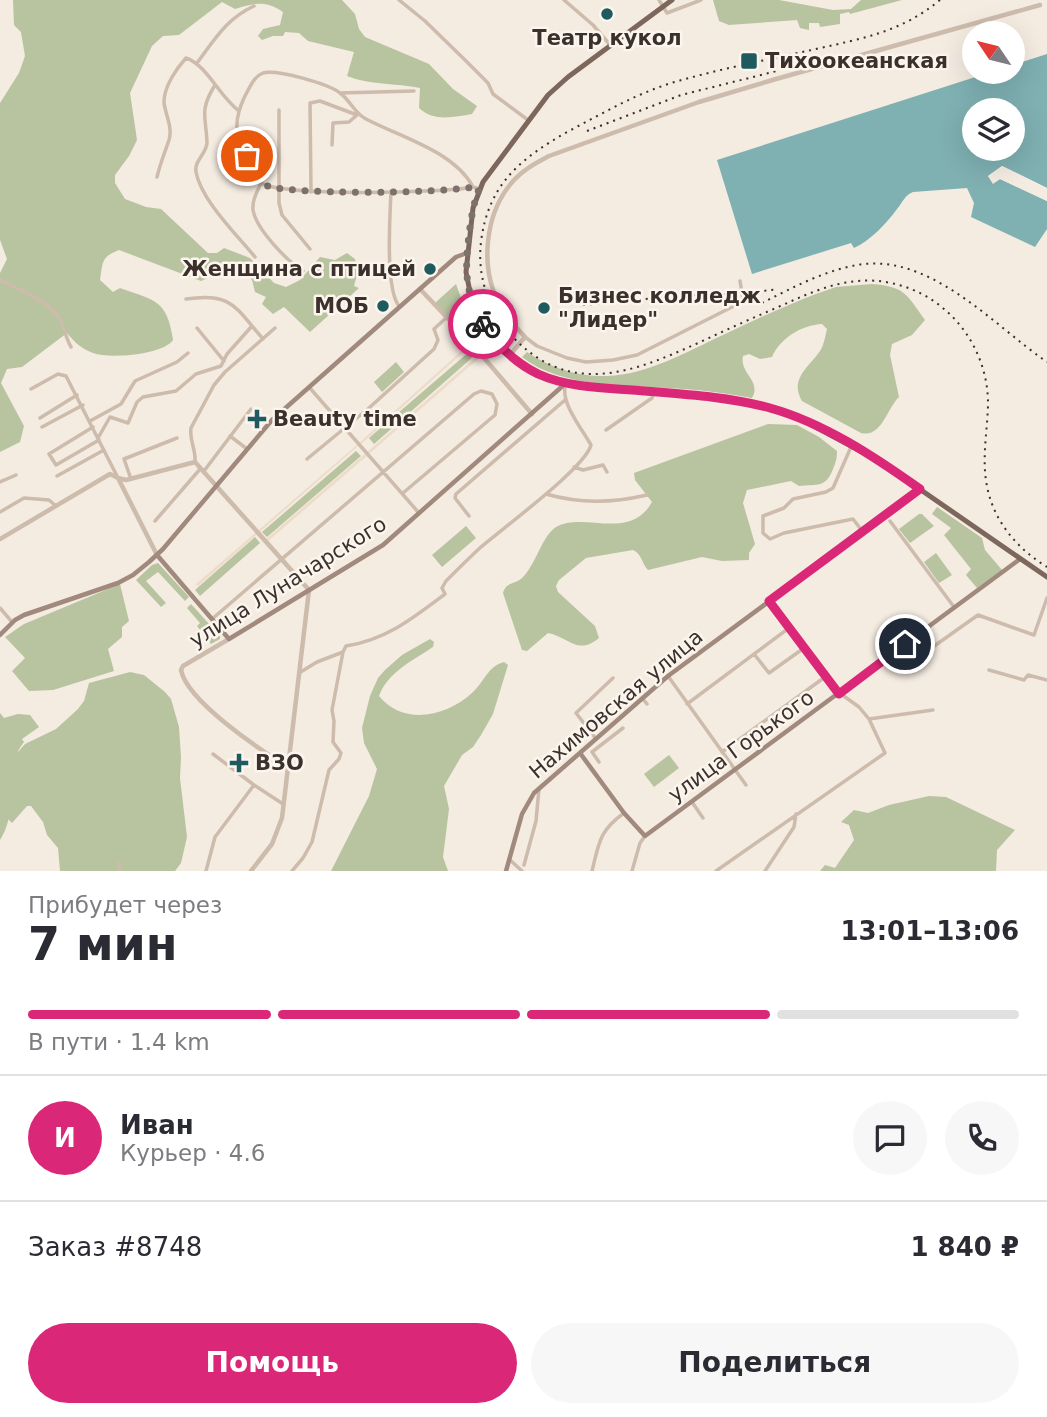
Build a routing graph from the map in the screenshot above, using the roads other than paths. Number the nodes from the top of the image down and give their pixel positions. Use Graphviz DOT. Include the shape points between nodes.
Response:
graph roads {
  1 [pos="398,0"];
  2 [pos="564,0"];
  3 [pos="659,0"];
  4 [pos="672,0"];
  5 [pos="701,0"];
  6 [pos="1040,5"];
  7 [pos="254,6"];
  8 [pos="663,6"];
  9 [pos="611,46"];
  10 [pos="197,63"];
  11 [pos="215,85"];
  12 [pos="414,91"];
  13 [pos="340,93"];
  14 [pos="279,110"];
  15 [pos="239,111"];
  16 [pos="357,114"];
  17 [pos="528,120"];
  18 [pos="332,145"];
  19 [pos="157,177"];
  20 [pos="261,183"];
  21 [pos="476,188"];
  22 [pos="279,189"];
  23 [pos="391,191"];
  24 [pos="311,192"];
  25 [pos="310,249"];
  26 [pos="467,253"];
  27 [pos="254,257"];
  28 [pos="303,271"];
  29 [pos="0,280"];
  30 [pos="740,281"];
  31 [pos="420,289"];
  32 [pos="186,299"];
  33 [pos="399,306"];
  34 [pos="447,317"];
  35 [pos="252,326"];
  36 [pos="197,328"];
  37 [pos="275,328"];
  38 [pos="524,337"];
  39 [pos="263,339"];
  40 [pos="71,347"];
  41 [pos="188,353"];
  42 [pos="510,355"];
  43 [pos="222,363"];
  44 [pos="225,372"];
  45 [pos="566,383"];
  46 [pos="309,387"];
  47 [pos="31,389"];
  48 [pos="654,392"];
  49 [pos="78,395"];
  50 [pos="565,400"];
  51 [pos="83,405"];
  52 [pos="251,408"];
  53 [pos="532,414"];
  54 [pos="40,418"];
  55 [pos="90,421"];
  56 [pos="93,427"];
  57 [pos="344,427"];
  58 [pos="42,428"];
  59 [pos="606,430"];
  60 [pos="230,436"];
  61 [pos="177,438"];
  62 [pos="99,439"];
  63 [pos="852,445"];
  64 [pos="247,449"];
  65 [pos="104,450"];
  66 [pos="307,459"];
  67 [pos="195,462"];
  68 [pos="574,467"];
  69 [pos="202,470"];
  70 [pos="607,471"];
  71 [pos="383,472"];
  72 [pos="16,475"];
  73 [pos="57,476"];
  74 [pos="118,478"];
  75 [pos="131,479"];
  76 [pos="0,482"];
  77 [pos="217,486"];
  78 [pos="920,489"];
  79 [pos="402,494"];
  80 [pos="546,494"];
  81 [pos="647,495"];
  82 [pos="56,506"];
  83 [pos="0,512"];
  84 [pos="419,513"];
  85 [pos="469,516"];
  86 [pos="155,521"];
  87 [pos="890,521"];
  88 [pos="863,532"];
  89 [pos="0,538"];
  90 [pos="157,555"];
  91 [pos="282,559"];
  92 [pos="1020,559"];
  93 [pos="1047,577"];
  94 [pos="309,590"];
  95 [pos="769,601"];
  96 [pos="1046,601"];
  97 [pos="954,607"];
  98 [pos="0,608"];
  99 [pos="212,619"];
  100 [pos="13,623"];
  101 [pos="789,628"];
  102 [pos="919,633"];
  103 [pos="0,635"];
  104 [pos="229,639"];
  105 [pos="804,648"];
  106 [pos="929,648"];
  107 [pos="343,652"];
  108 [pos="754,654"];
  109 [pos="989,670"];
  110 [pos="899,671"];
  111 [pos="297,673"];
  112 [pos="668,676"];
  113 [pos="825,677"];
  114 [pos="613,678"];
  115 [pos="1047,680"];
  116 [pos="839,694"];
  117 [pos="642,698"];
  118 [pos="646,704"];
  119 [pos="687,704"];
  120 [pos="933,710"];
  121 [pos="626,712"];
  122 [pos="631,717"];
  123 [pos="869,719"];
  124 [pos="623,728"];
  125 [pos="596,738"];
  126 [pos="722,752"];
  127 [pos="580,753"];
  128 [pos="213,754"];
  129 [pos="599,762"];
  130 [pos="286,766"];
  131 [pos="735,770"];
  132 [pos="254,785"];
  133 [pos="746,785"];
  134 [pos="539,789"];
  135 [pos="691,802"];
  136 [pos="283,804"];
  137 [pos="624,813"];
  138 [pos="796,814"];
  139 [pos="703,818"];
  140 [pos="645,836"];
  141 [pos="509,859"];
  142 [pos="120,863"];
  143 [pos="524,865"];
  144 [pos="118,871"];
  145 [pos="206,871"];
  146 [pos="251,871"];
  147 [pos="292,871"];
  148 [pos="506,871"];
  149 [pos="522,871"];
  150 [pos="592,871"];
  151 [pos="632,871"];
  152 [pos="716,871"];
  153 [pos="765,871"];
  1 -- 17 [label="street" via="459,54 493,94"];
  2 -- 9 [label="street"];
  3 -- 8 [label="street"];
  4 -- 8 [label="main road"];
  5 -- 8 [label="street" via="667,13"];
  6 -- 38 [label="street" via="712,98 531,166 501,198 491,223 488,250 497,300"];
  7 -- 10 [label="street" via="229,21"];
  8 -- 9 [label="main road"];
  9 -- 17 [label="main road" via="556,87"];
  10 -- 11 [label="street"];
  10 -- 19 [label="street" via="186,58 166,92 169,139"];
  11 -- 15 [label="street"];
  11 -- 27 [label="street" via="203,113 207,144 196,171 217,210"];
  12 -- 13 [label="street"];
  13 -- 15 [label="street" via="300,77 265,72 255,78"];
  13 -- 16 [label="street"];
  14 -- 22 [label="street"];
  15 -- 20 [label="street" via="236,132"];
  16 -- 18 [label="street" via="349,122 333,122"];
  16 -- 21 [label="street" via="452,162"];
  16 -- 24 [label="street" via="320,101 310,103"];
  17 -- 21 [label="main road"];
  20 -- 22 [label="street"];
  20 -- 28 [label="street" via="254,214 284,256"];
  21 -- 23 [label="street"];
  21 -- 26 [label="main road"];
  22 -- 24 [label="street"];
  22 -- 25 [label="street" via="282,215"];
  23 -- 24 [label="street"];
  23 -- 33 [label="street" via="391,272 393,297"];
  26 -- 31 [label="main road" via="456,257"];
  26 -- 42 [label="main road" via="467,281 476,312"];
  29 -- 40 [label="street" via="52,310"];
  30 -- 38 [label="street" via="743,299 738,303 637,355 580,361"];
  31 -- 33 [label="main road"];
  31 -- 34 [label="street"];
  32 -- 35 [label="street" via="225,299"];
  33 -- 46 [label="main road"];
  34 -- 53 [label="street"];
  34 -- 57 [label="street" via="434,329 438,340 434,349"];
  35 -- 39 [label="street"];
  35 -- 43 [label="street"];
  36 -- 43 [label="street"];
  37 -- 39 [label="street"];
  38 -- 42 [label="street"];
  39 -- 44 [label="street"];
  41 -- 55 [label="street" via="135,381 121,404"];
  42 -- 45 [label="main road" via="538,374"];
  43 -- 44 [label="street"];
  43 -- 62 [label="street" via="196,373 176,391 143,397 128,423 110,418"];
  44 -- 67 [label="street" via="191,428"];
  45 -- 48 [label="main road"];
  45 -- 50 [label="street"];
  45 -- 53 [label="main road, улица Луначарского"];
  46 -- 57 [label="street"];
  46 -- 64 [label="main road"];
  47 -- 49 [label="street" via="63,374"];
  48 -- 59 [label="street"];
  48 -- 63 [label="main road" via="717,397 769,408"];
  49 -- 51 [label="street"];
  49 -- 54 [label="street"];
  50 -- 68 [label="street" via="591,444"];
  50 -- 85 [label="street" via="456,494"];
  51 -- 55 [label="street"];
  51 -- 58 [label="street"];
  52 -- 60 [label="street"];
  53 -- 84 [label="main road, улица Луначарского"];
  55 -- 56 [label="street"];
  56 -- 62 [label="street"];
  56 -- 62 [label="street" via="49,454 56,465"];
  57 -- 66 [label="street"];
  57 -- 71 [label="street"];
  60 -- 64 [label="street"];
  60 -- 69 [label="street"];
  61 -- 75 [label="street" via="124,459"];
  62 -- 65 [label="street"];
  63 -- 78 [label="main road"];
  63 -- 88 [label="street" via="833,488 793,499 785,508 762,516 761,523 770,539 853,519"];
  64 -- 77 [label="main road"];
  65 -- 73 [label="street"];
  65 -- 74 [label="street"];
  67 -- 69 [label="street"];
  67 -- 75 [label="street"];
  68 -- 70 [label="street" via="583,470 603,464"];
  68 -- 80 [label="street"];
  69 -- 77 [label="street"];
  69 -- 86 [label="street"];
  71 -- 79 [label="street"];
  71 -- 79 [label="street" via="474,394 492,394 497,404 495,415"];
  71 -- 91 [label="street"];
  72 -- 76 [label="street"];
  74 -- 75 [label="street"];
  74 -- 82 [label="street" via="105,476"];
  74 -- 90 [label="street"];
  77 -- 90 [label="main road"];
  77 -- 91 [label="street"];
  78 -- 88 [label="main road, Нахимовская улица"];
  78 -- 92 [label="main road"];
  79 -- 84 [label="street"];
  80 -- 81 [label="street" via="594,503"];
  80 -- 107 [label="street" via="446,581 444,594 424,610 379,639 346,646"];
  82 -- 83 [label="street" via="49,500 24,498"];
  82 -- 89 [label="street"];
  84 -- 94 [label="main road, улица Луначарского" via="377,549"];
  87 -- 97 [label="street"];
  88 -- 95 [label="main road, Нахимовская улица"];
  90 -- 99 [label="main road"];
  90 -- 100 [label="main road" via="126,579"];
  91 -- 94 [label="street"];
  91 -- 99 [label="street"];
  92 -- 93 [label="main road"];
  92 -- 97 [label="main road, улица Горького"];
  94 -- 104 [label="main road, улица Луначарского"];
  94 -- 111 [label="street"];
  95 -- 101 [label="street"];
  95 -- 112 [label="main road, Нахимовская улица"];
  96 -- 106 [label="street" via="1034,635 978,615"];
  97 -- 102 [label="main road, улица Горького"];
  98 -- 100 [label="street"];
  99 -- 104 [label="main road"];
  100 -- 103 [label="main road"];
  101 -- 105 [label="street"];
  101 -- 108 [label="street"];
  102 -- 106 [label="street"];
  102 -- 116 [label="main road, улица Горького"];
  104 -- 130 [label="street, улица Луначарского" via="183,666 183,677 202,702"];
  105 -- 108 [label="street" via="769,673"];
  105 -- 113 [label="street"];
  106 -- 110 [label="street"];
  107 -- 111 [label="street"];
  107 -- 147 [label="street" via="332,710 333,742 341,753 329,770 312,842"];
  108 -- 119 [label="street"];
  109 -- 115 [label="street" via="1024,680 1028,675"];
  111 -- 130 [label="street"];
  112 -- 117 [label="main road, Нахимовская улица"];
  112 -- 119 [label="street"];
  113 -- 116 [label="street"];
  113 -- 126 [label="street"];
  114 -- 125 [label="street" via="576,713"];
  116 -- 123 [label="street"];
  116 -- 131 [label="main road, улица Горького"];
  117 -- 118 [label="street"];
  117 -- 121 [label="main road, Нахимовская улица"];
  119 -- 126 [label="street"];
  120 -- 123 [label="street"];
  121 -- 122 [label="street"];
  121 -- 125 [label="main road, Нахимовская улица"];
  123 -- 138 [label="street" via="885,753"];
  124 -- 129 [label="street" via="592,752"];
  125 -- 127 [label="main road, Нахимовская улица"];
  126 -- 131 [label="street"];
  127 -- 134 [label="main road, Нахимовская улица"];
  127 -- 137 [label="main road"];
  128 -- 132 [label="street"];
  130 -- 136 [label="street"];
  131 -- 133 [label="street"];
  131 -- 135 [label="main road, улица Горького"];
  132 -- 136 [label="street"];
  132 -- 145 [label="street" via="215,837"];
  134 -- 141 [label="main road, Нахимовская улица" via="524,807"];
  134 -- 143 [label="street"];
  135 -- 139 [label="street"];
  135 -- 140 [label="main road, улица Горького"];
  136 -- 146 [label="street" via="272,844"];
  137 -- 140 [label="main road"];
  137 -- 150 [label="street" via="603,831"];
  138 -- 152 [label="street"];
  138 -- 153 [label="street" via="794,827"];
  140 -- 151 [label="street"];
  141 -- 148 [label="main road, Нахимовская улица"];
  141 -- 149 [label="street"];
  142 -- 144 [label="street"];
}
